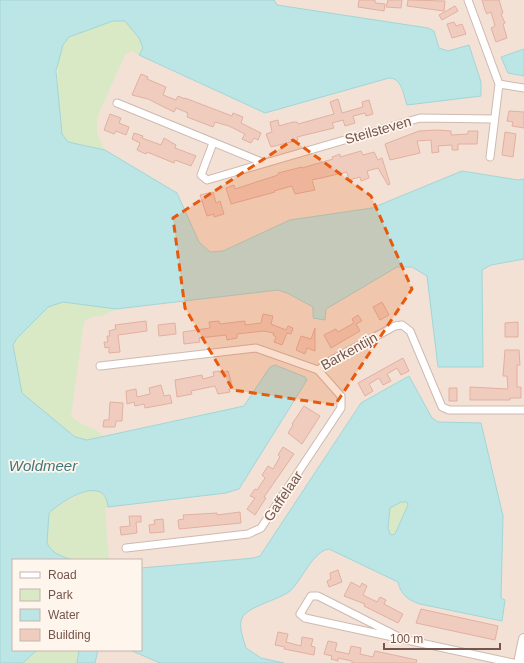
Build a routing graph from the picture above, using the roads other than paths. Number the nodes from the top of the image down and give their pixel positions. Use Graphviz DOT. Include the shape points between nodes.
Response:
graph roads {
  1 [pos="468,0"];
  2 [pos="499,84"];
  3 [pos="524,88"];
  4 [pos="116,103"];
  5 [pos="494,119"];
  6 [pos="214,143"];
  7 [pos="490,156"];
  8 [pos="264,163"];
  9 [pos="100,366"];
  10 [pos="318,370"];
  11 [pos="524,410"];
  12 [pos="126,548"];
  13 [pos="399,637"];
  14 [pos="524,639"];
  15 [pos="513,663"];
  16 [pos="519,663"];
  1 -- 2 [label="street"];
  2 -- 3 [label="street"];
  2 -- 5 [label="street"];
  4 -- 6 [label="street"];
  5 -- 7 [label="street"];
  5 -- 8 [label="street, Steilsteven" via="420,118"];
  6 -- 8 [label="street"];
  6 -- 8 [label="street, Steilsteven" via="201,175 207,180"];
  9 -- 10 [label="street, Barkentijn" via="256,348"];
  10 -- 11 [label="street, Barkentijn" via="394,326 402,325 410,331 442,407 449,410"];
  10 -- 12 [label="street, Gaffelaar" via="341,396 341,408 261,528 248,534"];
  13 -- 13 [label="street" via="305,618 300,614 311,596 318,596"];
  13 -- 15 [label="street"];
  14 -- 16 [label="street"];
}
